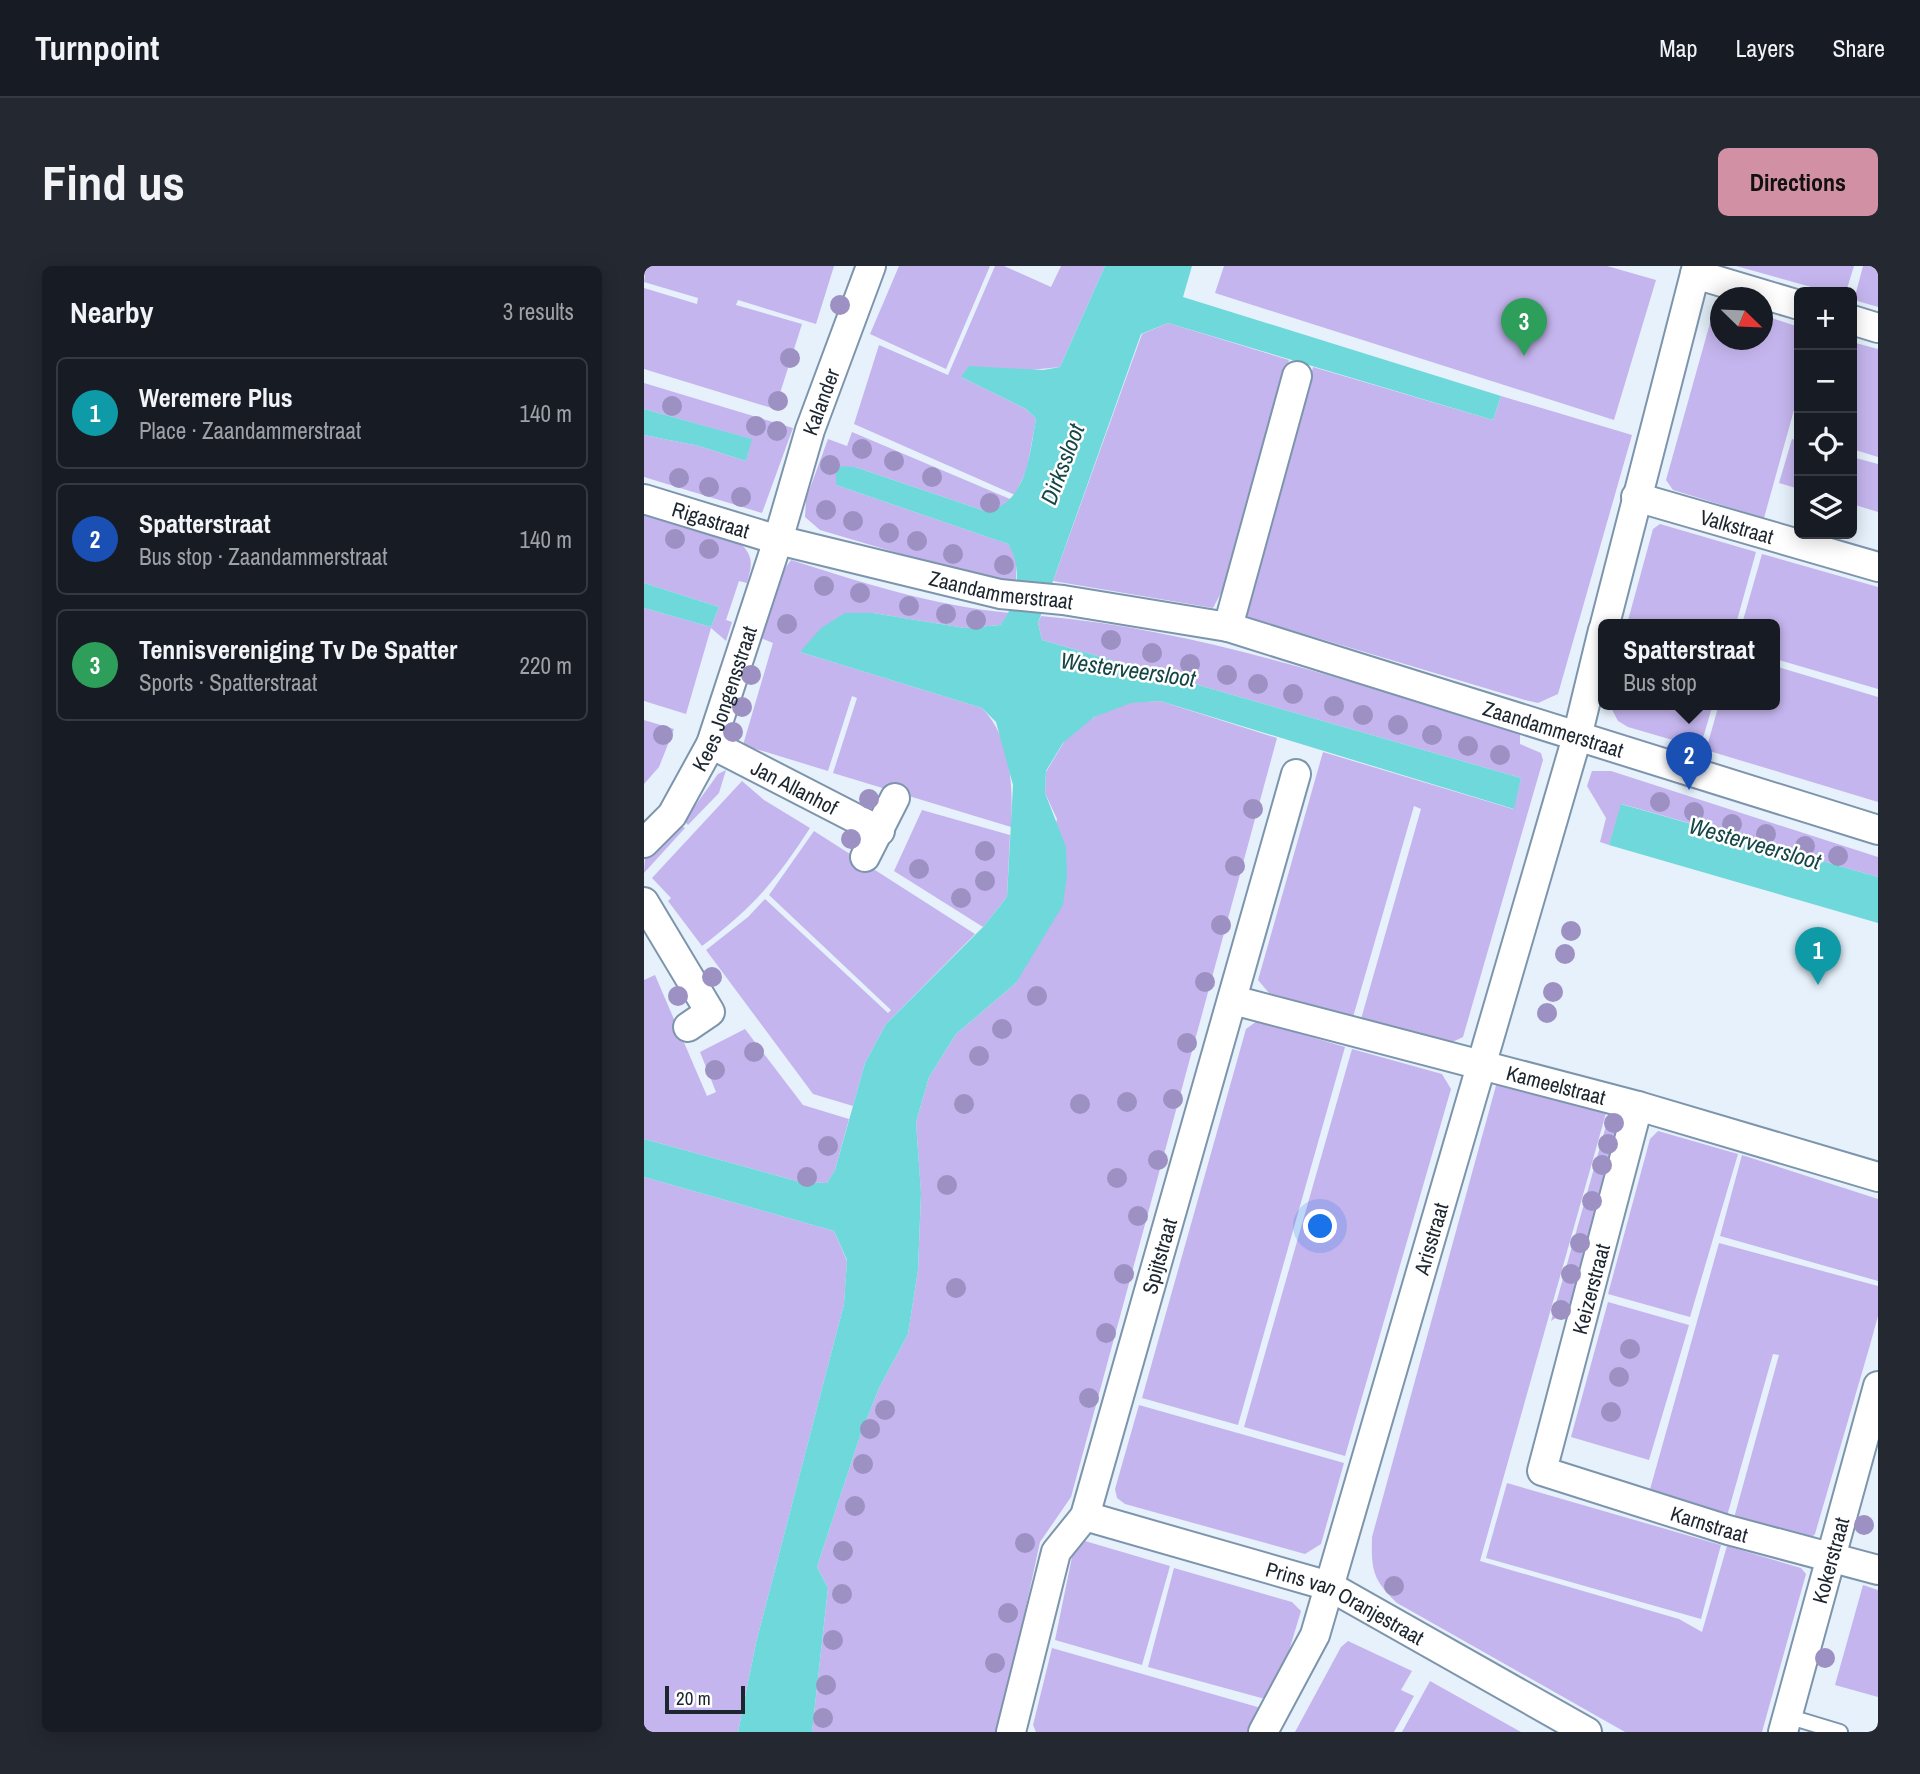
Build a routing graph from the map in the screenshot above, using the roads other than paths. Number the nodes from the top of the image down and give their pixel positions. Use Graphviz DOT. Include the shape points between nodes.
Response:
graph roads {
  1 [pos="871,266"];
  2 [pos="1696,270"];
  3 [pos="1794,303"];
  4 [pos="1857,322"];
  5 [pos="1878,328"];
  6 [pos="1297,376"];
  7 [pos="1636,497"];
  8 [pos="644,499"];
  9 [pos="778,540"];
  10 [pos="1878,568"];
  11 [pos="1606,619"];
  12 [pos="1228,628"];
  13 [pos="1598,651"];
  14 [pos="1577,737"];
  15 [pos="711,744"];
  16 [pos="1296,774"];
  17 [pos="895,798"];
  18 [pos="1878,830"];
  19 [pos="880,831"];
  20 [pos="644,843"];
  21 [pos="865,857"];
  22 [pos="644,902"];
  23 [pos="1233,1000"];
  24 [pos="709,1014"];
  25 [pos="1483,1065"];
  26 [pos="1638,1106"];
  27 [pos="1878,1177"];
  28 [pos="1878,1386"];
  29 [pos="1542,1471"];
  30 [pos="1085,1516"];
  31 [pos="1829,1558"];
  32 [pos="1878,1570"];
  33 [pos="1329,1586"];
  34 [pos="1785,1724"];
  35 [pos="1012,1732"];
  36 [pos="1263,1732"];
  37 [pos="1587,1732"];
  38 [pos="1840,1732"];
  1 -- 9 [label="street, Kalander" via="810,430"];
  2 -- 3 [label="street"];
  2 -- 7 [label="street"];
  4 -- 5 [label="street"];
  6 -- 12 [label="street"];
  7 -- 10 [label="street, Valkstraat"];
  7 -- 11 [label="street"];
  8 -- 9 [label="street, Rigastraat"];
  9 -- 12 [label="street, Zaandammerstraat" via="1000,594"];
  9 -- 15 [label="street, Kees Jongensstraat"];
  12 -- 14 [label="street, Zaandammerstraat"];
  13 -- 14 [label="street, Arisstraat"];
  14 -- 18 [label="street, Zaandammerstraat"];
  14 -- 25 [label="street, Arisstraat"];
  15 -- 19 [label="street, Jan Allanhof"];
  15 -- 20 [label="street, Kees Jongensstraat" via="672,815"];
  16 -- 23 [label="street, Spijtstraat"];
  17 -- 19 [label="street"];
  19 -- 21 [label="street"];
  22 -- 24 [label="street"];
  23 -- 25 [label="street, Kameelstraat"];
  23 -- 30 [label="street, Spijtstraat"];
  25 -- 26 [label="street, Kameelstraat"];
  25 -- 33 [label="street, Arisstraat"];
  26 -- 27 [label="street, Kameelstraat"];
  26 -- 29 [label="street, Keizerstraat"];
  28 -- 31 [label="street, Kokerstraat"];
  29 -- 31 [label="street, Karnstraat"];
  30 -- 33 [label="street, Prins van Oranjestraat"];
  30 -- 35 [label="street, Spijtstraat" via="1056,1552"];
  31 -- 32 [label="street, Karnstraat"];
  31 -- 34 [label="street, Kokerstraat"];
  33 -- 36 [label="street, Arisstraat" via="1315,1635"];
  33 -- 37 [label="street, Prins van Oranjestraat"];
  34 -- 38 [label="lane"];
}
